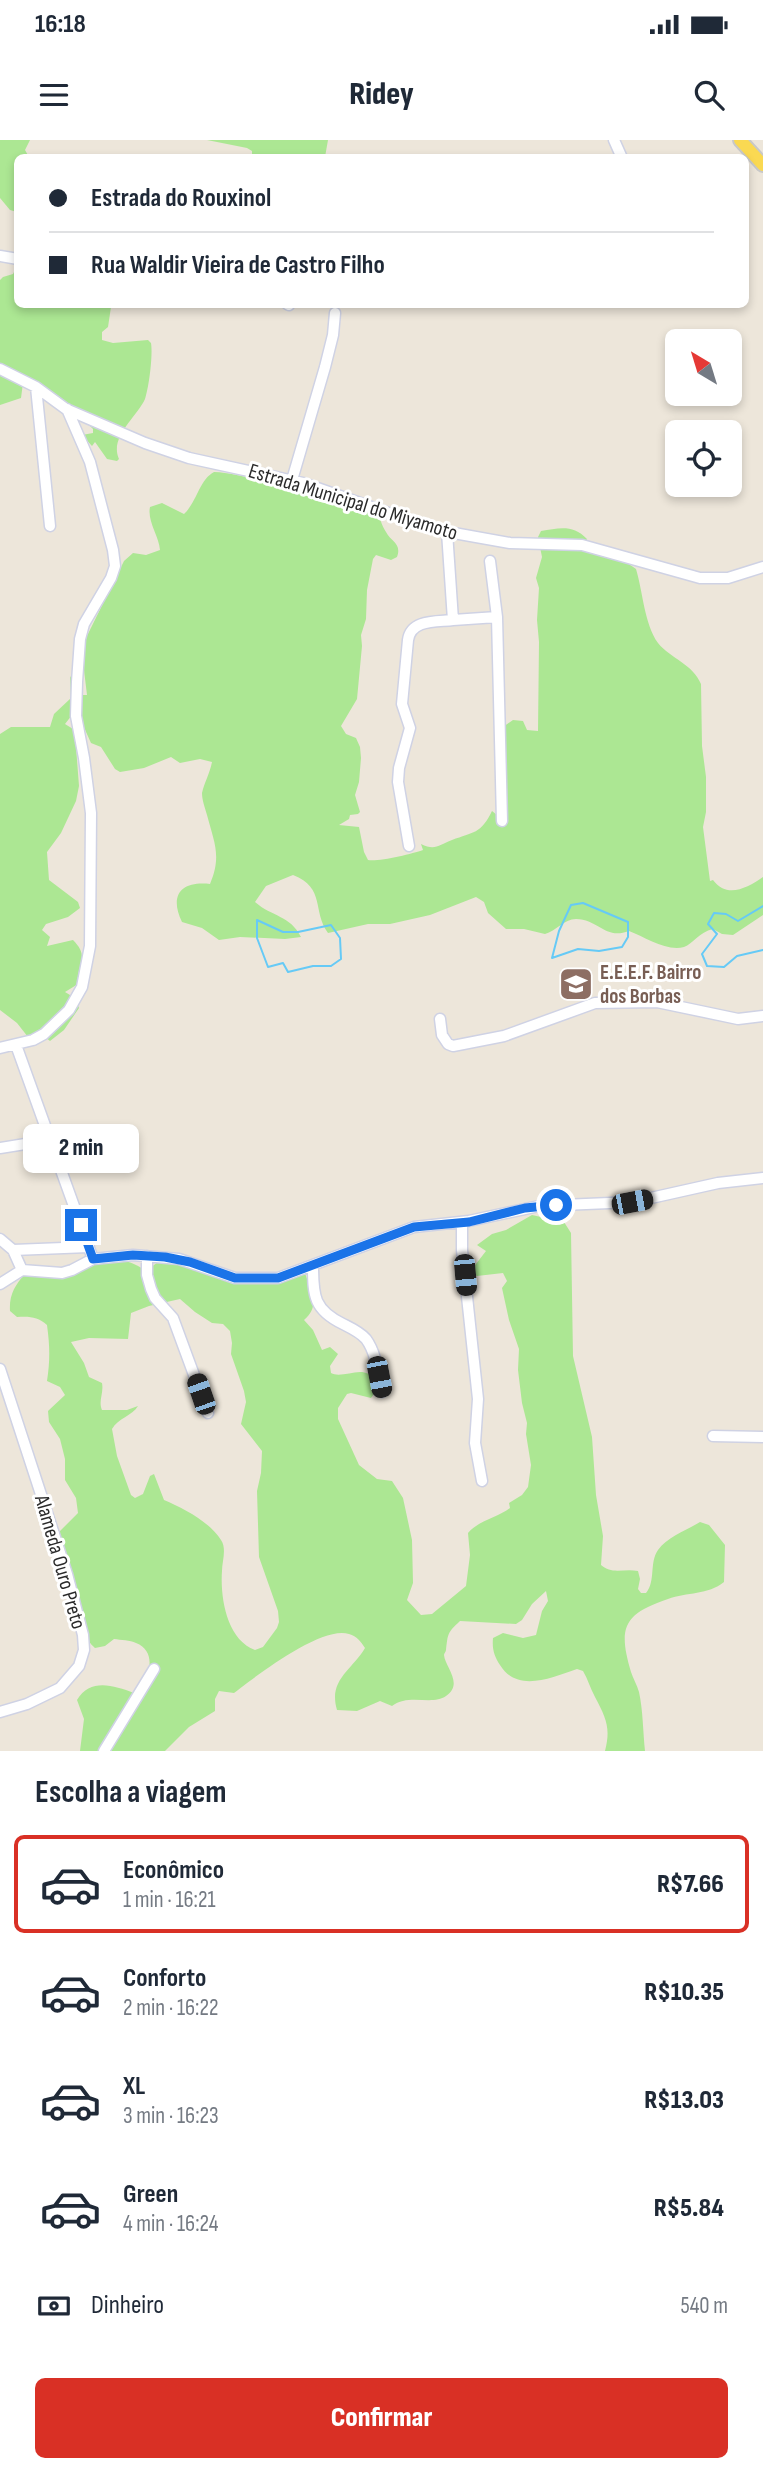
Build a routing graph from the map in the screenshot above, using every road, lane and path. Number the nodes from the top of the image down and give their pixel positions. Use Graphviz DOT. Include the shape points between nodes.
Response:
graph roads {
  1 [pos="740,140"];
  2 [pos="763,165"];
  3 [pos="335,313"];
  4 [pos="0,369"];
  5 [pos="36,387"];
  6 [pos="66,409"];
  7 [pos="292,480"];
  8 [pos="50,526"];
  9 [pos="447,533"];
  10 [pos="490,561"];
  11 [pos="763,567"];
  12 [pos="496,617"];
  13 [pos="453,620"];
  14 [pos="502,821"];
  15 [pos="409,846"];
  16 [pos="763,1016"];
  17 [pos="440,1019"];
  18 [pos="16,1045"];
  19 [pos="0,1048"];
  20 [pos="50,1140"];
  21 [pos="0,1148"];
  22 [pos="763,1178"];
  23 [pos="462,1222"];
  24 [pos="0,1240"];
  25 [pos="89,1247"];
  26 [pos="13,1250"];
  27 [pos="147,1256"];
  28 [pos="93,1259"];
  29 [pos="313,1266"];
  30 [pos="22,1270"];
  31 [pos="0,1284"];
  32 [pos="0,1369"];
  33 [pos="382,1392"];
  34 [pos="208,1413"];
  35 [pos="713,1436"];
  36 [pos="763,1437"];
  37 [pos="482,1481"];
  38 [pos="154,1669"];
  39 [pos="0,1712"];
  40 [pos="103,1751"];
  1 -- 2 [label="main road"];
  3 -- 7 [label="street" via="325,367"];
  4 -- 5 [label="street, Estrada Municipal do Miyamoto"];
  5 -- 6 [label="street, Estrada Municipal do Miyamoto"];
  5 -- 8 [label="street"];
  6 -- 7 [label="street, Estrada Municipal do Miyamoto" via="189,458"];
  6 -- 18 [label="street" via="90,462 115,566 83,624 77,682 76,716 90,813 90,946 82,987 69,1010 44,1034"];
  7 -- 9 [label="street, Estrada Municipal do Miyamoto"];
  9 -- 11 [label="street, Estrada Municipal do Miyamoto" via="510,543 582,545 700,578 728,578"];
  9 -- 13 [label="street"];
  10 -- 12 [label="street"];
  12 -- 13 [label="street"];
  12 -- 14 [label="street"];
  13 -- 15 [label="street" via="416,626 408,634 402,704 410,728 398,782"];
  16 -- 17 [label="street" via="738,1019 657,1002 596,1003 504,1036 453,1045 442,1035"];
  18 -- 19 [label="street"];
  18 -- 20 [label="street"];
  20 -- 21 [label="street"];
  20 -- 25 [label="street"];
  22 -- 23 [label="street" via="632,1202 539,1206"];
  23 -- 29 [label="street" via="414,1227"];
  23 -- 37 [label="street" via="478,1399 475,1443"];
  24 -- 26 [label="street"];
  25 -- 26 [label="street"];
  25 -- 28 [label="street"];
  26 -- 30 [label="street"];
  27 -- 28 [label="street"];
  27 -- 29 [label="street" via="179,1259 246,1279 278,1278"];
  27 -- 34 [label="street" via="151,1289 173,1318"];
  28 -- 30 [label="street" via="62,1273"];
  29 -- 33 [label="street" via="317,1303 327,1316 366,1340"];
  30 -- 31 [label="street"];
  32 -- 39 [label="street, Alameda Ouro Preto" via="67,1574 84,1650 79,1666 60,1688"];
  35 -- 36 [label="street"];
  38 -- 40 [label="street"];
}
